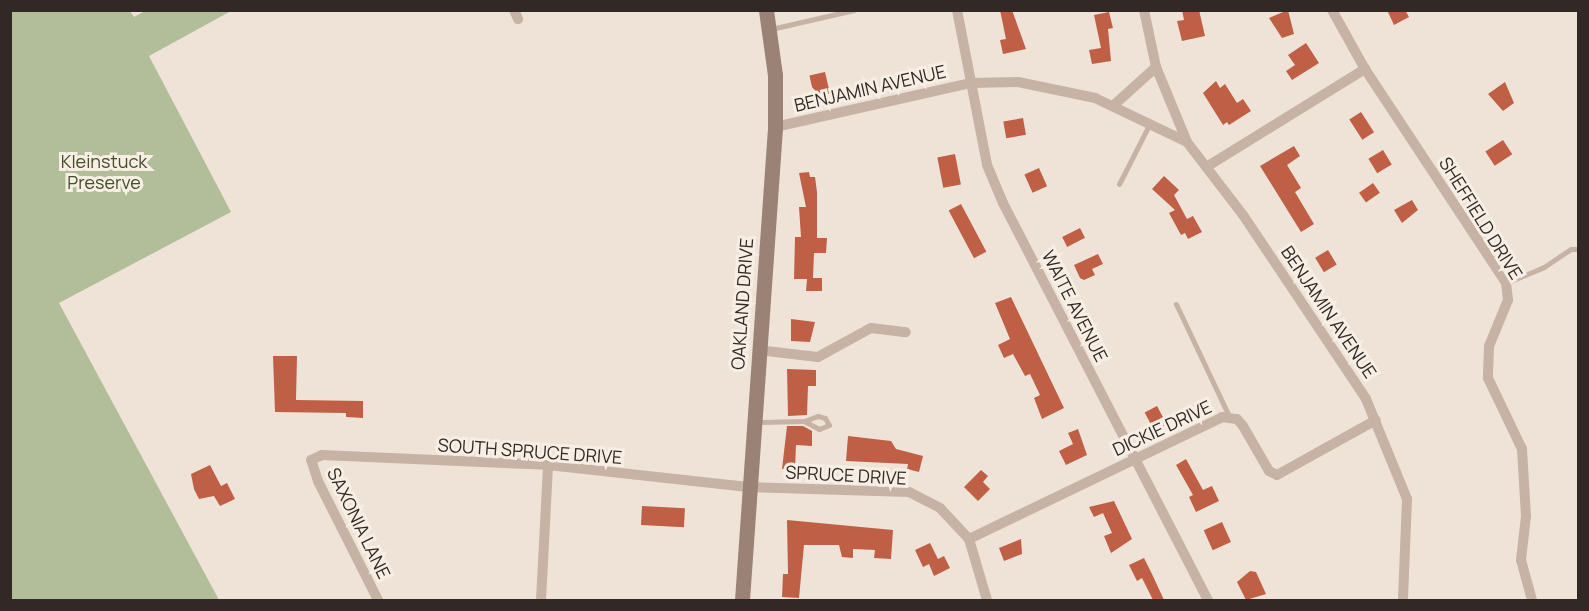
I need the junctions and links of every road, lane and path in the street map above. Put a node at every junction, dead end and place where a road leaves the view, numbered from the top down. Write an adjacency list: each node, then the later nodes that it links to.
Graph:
1 (766, 10): 6 (main road, OAKLAND DRIVE)
2 (854, 10): 6 (lane)
3 (957, 10): 9 (street, WAITE AVENUE)
4 (1144, 10): 7 (street)
5 (1332, 10): 8 (street, SHEFFIELD DRIVE)
6 (771, 29): 12 (main road, OAKLAND DRIVE)
7 (1156, 67): 10 (street); 13 (street)
8 (1365, 69): 14 (street); 17 (street, SHEFFIELD DRIVE)
9 (972, 83): 10 (street, BENJAMIN AVENUE); 12 (street, BENJAMIN AVENUE); 25 (street, WAITE AVENUE)
10 (1114, 105): 11 (street, BENJAMIN AVENUE)
11 (1150, 123): 13 (street, BENJAMIN AVENUE); 15 (lane)
12 (775, 127): 20 (main road, OAKLAND DRIVE)
13 (1187, 142): 14 (street, BENJAMIN AVENUE)
14 (1208, 166): 22 (street, BENJAMIN AVENUE)
15 (1119, 184)
16 (1578, 249): 17 (lane)
17 (1506, 283): 36 (street, SHEFFIELD DRIVE)
18 (1176, 304): 21 (lane)
19 (906, 332): 20 (street)
20 (758, 350): 24 (main road, OAKLAND DRIVE)
21 (1230, 416): 22 (street, DICKIE DRIVE); 25 (street, DICKIE DRIVE)
22 (1376, 420): 35 (street, BENJAMIN AVENUE)
23 (804, 421): 24 (lane)
24 (753, 422): 28 (main road, OAKLAND DRIVE)
25 (1134, 459): 29 (street, DICKIE DRIVE); 34 (street, WAITE AVENUE)
26 (311, 460): 27 (street, SOUTH SPRUCE DRIVE); 30 (street, SAXONIA LANE)
27 (548, 465): 28 (street, SOUTH SPRUCE DRIVE); 31 (street)
28 (748, 487): 29 (street, SPRUCE DRIVE); 32 (main road, OAKLAND DRIVE)
29 (969, 539): 33 (street, SPRUCE DRIVE)
30 (378, 600)
31 (541, 600)
32 (742, 600)
33 (987, 600)
34 (1208, 600)
35 (1403, 600)
36 (1532, 600)

